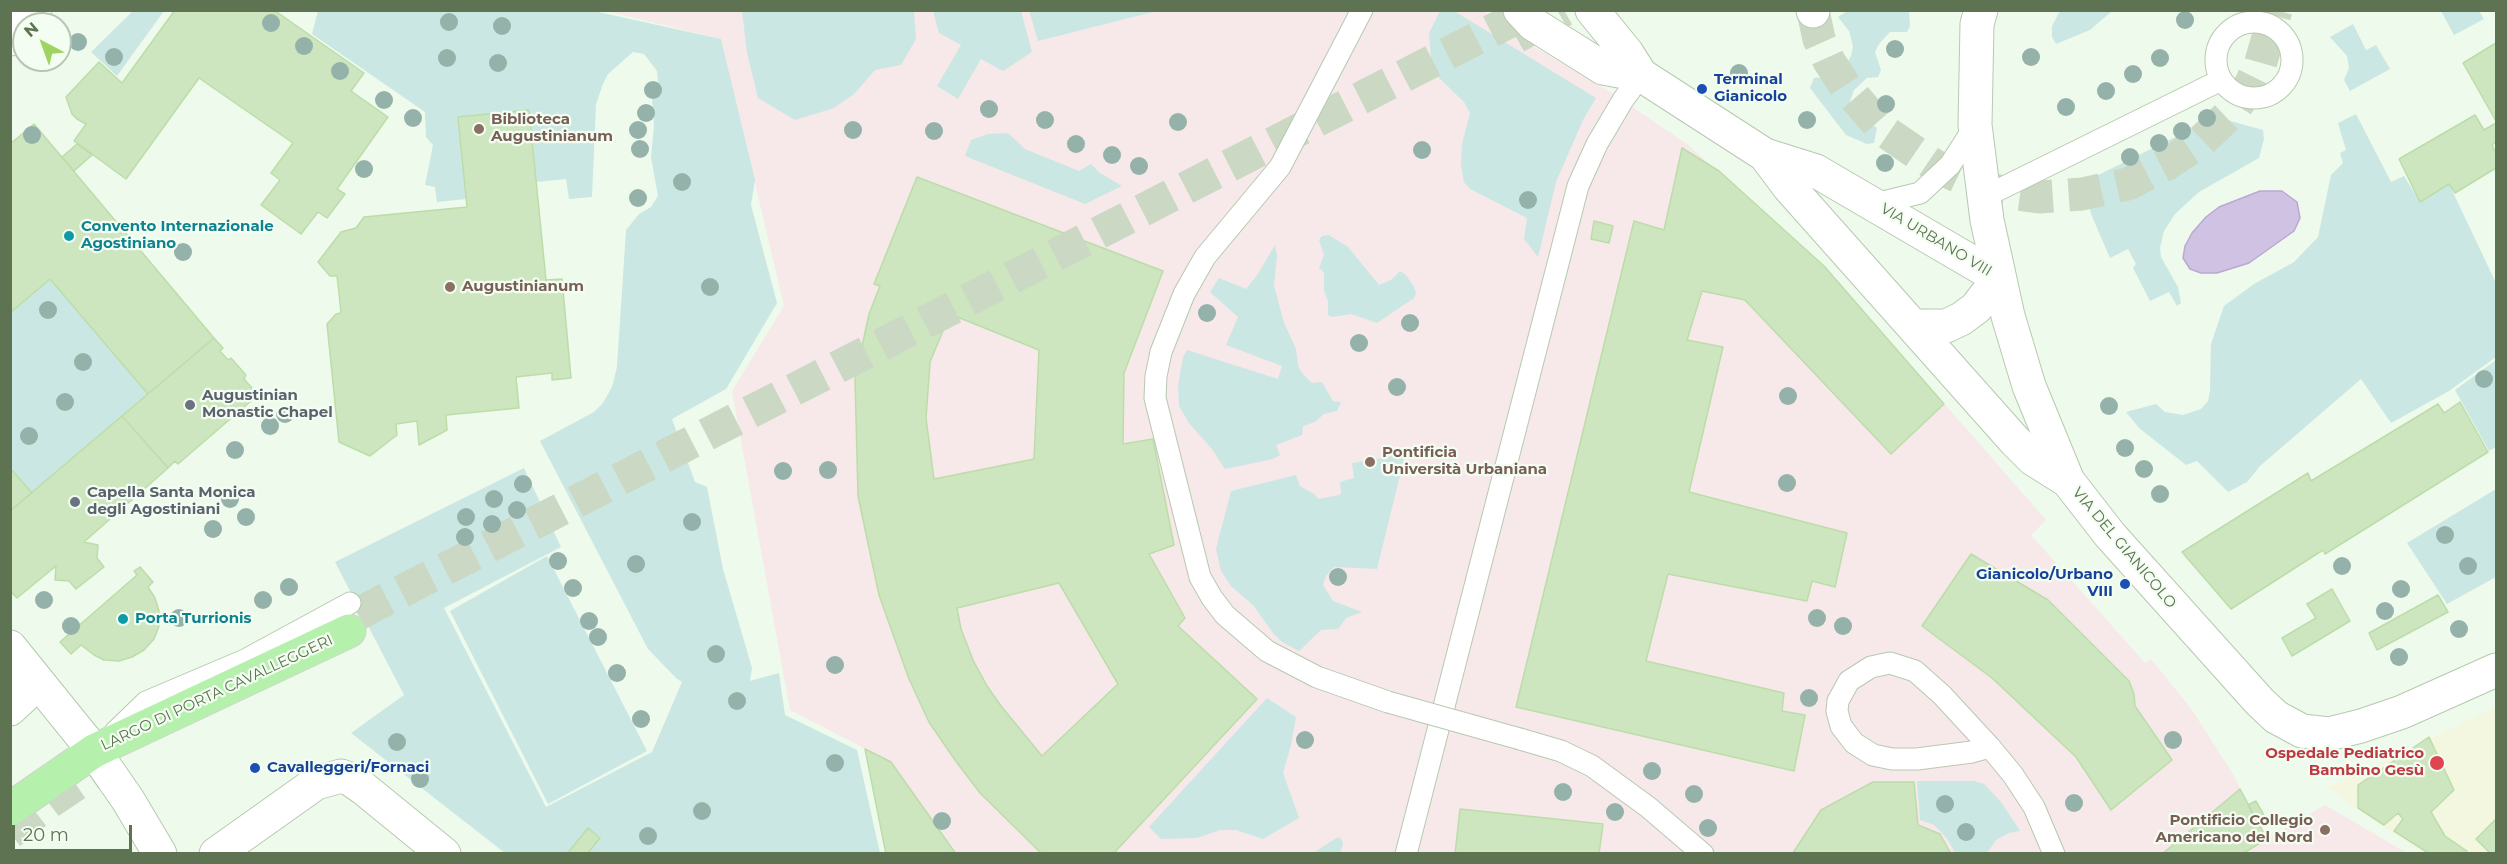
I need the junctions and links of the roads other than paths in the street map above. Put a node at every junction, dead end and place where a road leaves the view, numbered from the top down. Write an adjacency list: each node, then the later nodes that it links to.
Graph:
1 (35, 10): 6 (street)
2 (1362, 10): 27 (lane, bridge)
3 (1520, 10): 7 (street, VIA URBANO VIII)
4 (1592, 10): 7 (street, VIA URBANO VIII)
5 (1976, 15): 9 (street, VIA DEL GIANICOLO)
6 (10, 39)
7 (1641, 75): 10 (street, VIA URBANO VIII); 26 (lane)
8 (2221, 80): 11 (lane)
9 (1975, 125): 11 (street, VIA DEL GIANICOLO); 12 (lane, VIA URBANO VIII)
10 (1766, 155): 12 (street, VIA URBANO VIII); 14 (street, VIA URBANO VIII)
11 (1984, 197): 13 (street, VIA DEL GIANICOLO)
12 (1875, 204): 13 (street, VIA URBANO VIII)
13 (1999, 278): 14 (street, VIA URBANO VIII); 15 (street, VIA DEL GIANICOLO)
14 (1913, 326): 15 (street, VIA URBANO VIII)
15 (2068, 481): 18 (street, VIA DEL GIANICOLO)
16 (349, 617): 21 (main road, LARGO DI PORTA CAVALLEGGERI)
17 (17, 665): 19 (street); 21 (street)
18 (2496, 670)
19 (10, 709)
20 (1990, 747): 20 (lane); 28 (lane)
21 (94, 751): 22 (main road, LARGO DI PORTA CAVALLEGGERI); 23 (street)
22 (10, 808)
23 (160, 854)
24 (216, 854): 25 (street)
25 (444, 854)
26 (1406, 854)
27 (1703, 854)
28 (2054, 854)

